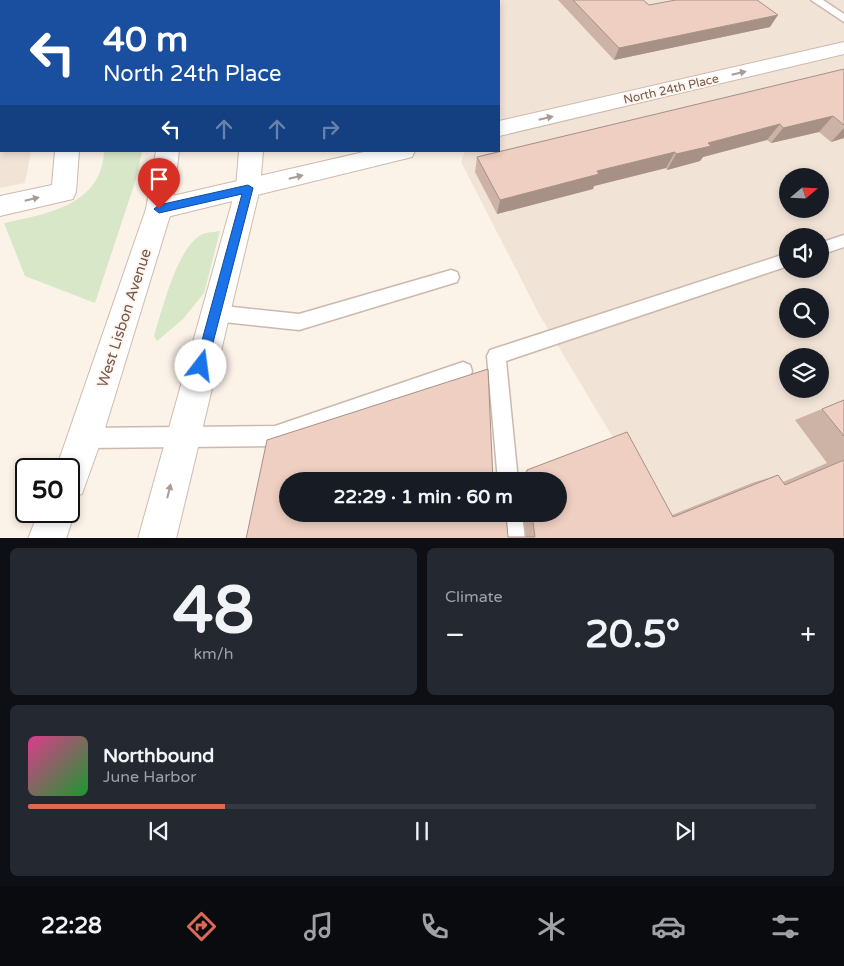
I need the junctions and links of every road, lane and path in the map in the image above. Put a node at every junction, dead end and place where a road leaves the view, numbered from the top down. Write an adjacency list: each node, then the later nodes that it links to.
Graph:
1 (816, 0): 2 (lane)
2 (844, 19)
3 (844, 48): 4 (street, North 24th Place, one-way to 3)
4 (500, 125)
5 (67, 152): 10 (street, one-way to 5)
6 (168, 152): 11 (street, West Lisbon Avenue)
7 (251, 152): 9 (street)
8 (400, 152): 9 (street, one-way to 8)
9 (248, 188): 11 (street); 16 (street)
10 (0, 206)
11 (159, 209): 19 (street, West Lisbon Avenue)
12 (844, 241): 13 (lane)
13 (829, 246)
14 (779, 263): 21 (lane)
15 (451, 277): 16 (lane)
16 (215, 313): 18 (street)
17 (463, 371): 18 (lane)
18 (182, 437): 19 (lane); 25 (street, one-way to 18)
19 (85, 438): 20 (street, West Lisbon Avenue)
20 (78, 458)
21 (507, 472)
22 (513, 522): 26 (lane)
23 (53, 523): 24 (street)
24 (47, 538)
25 (157, 538)
26 (514, 538)

